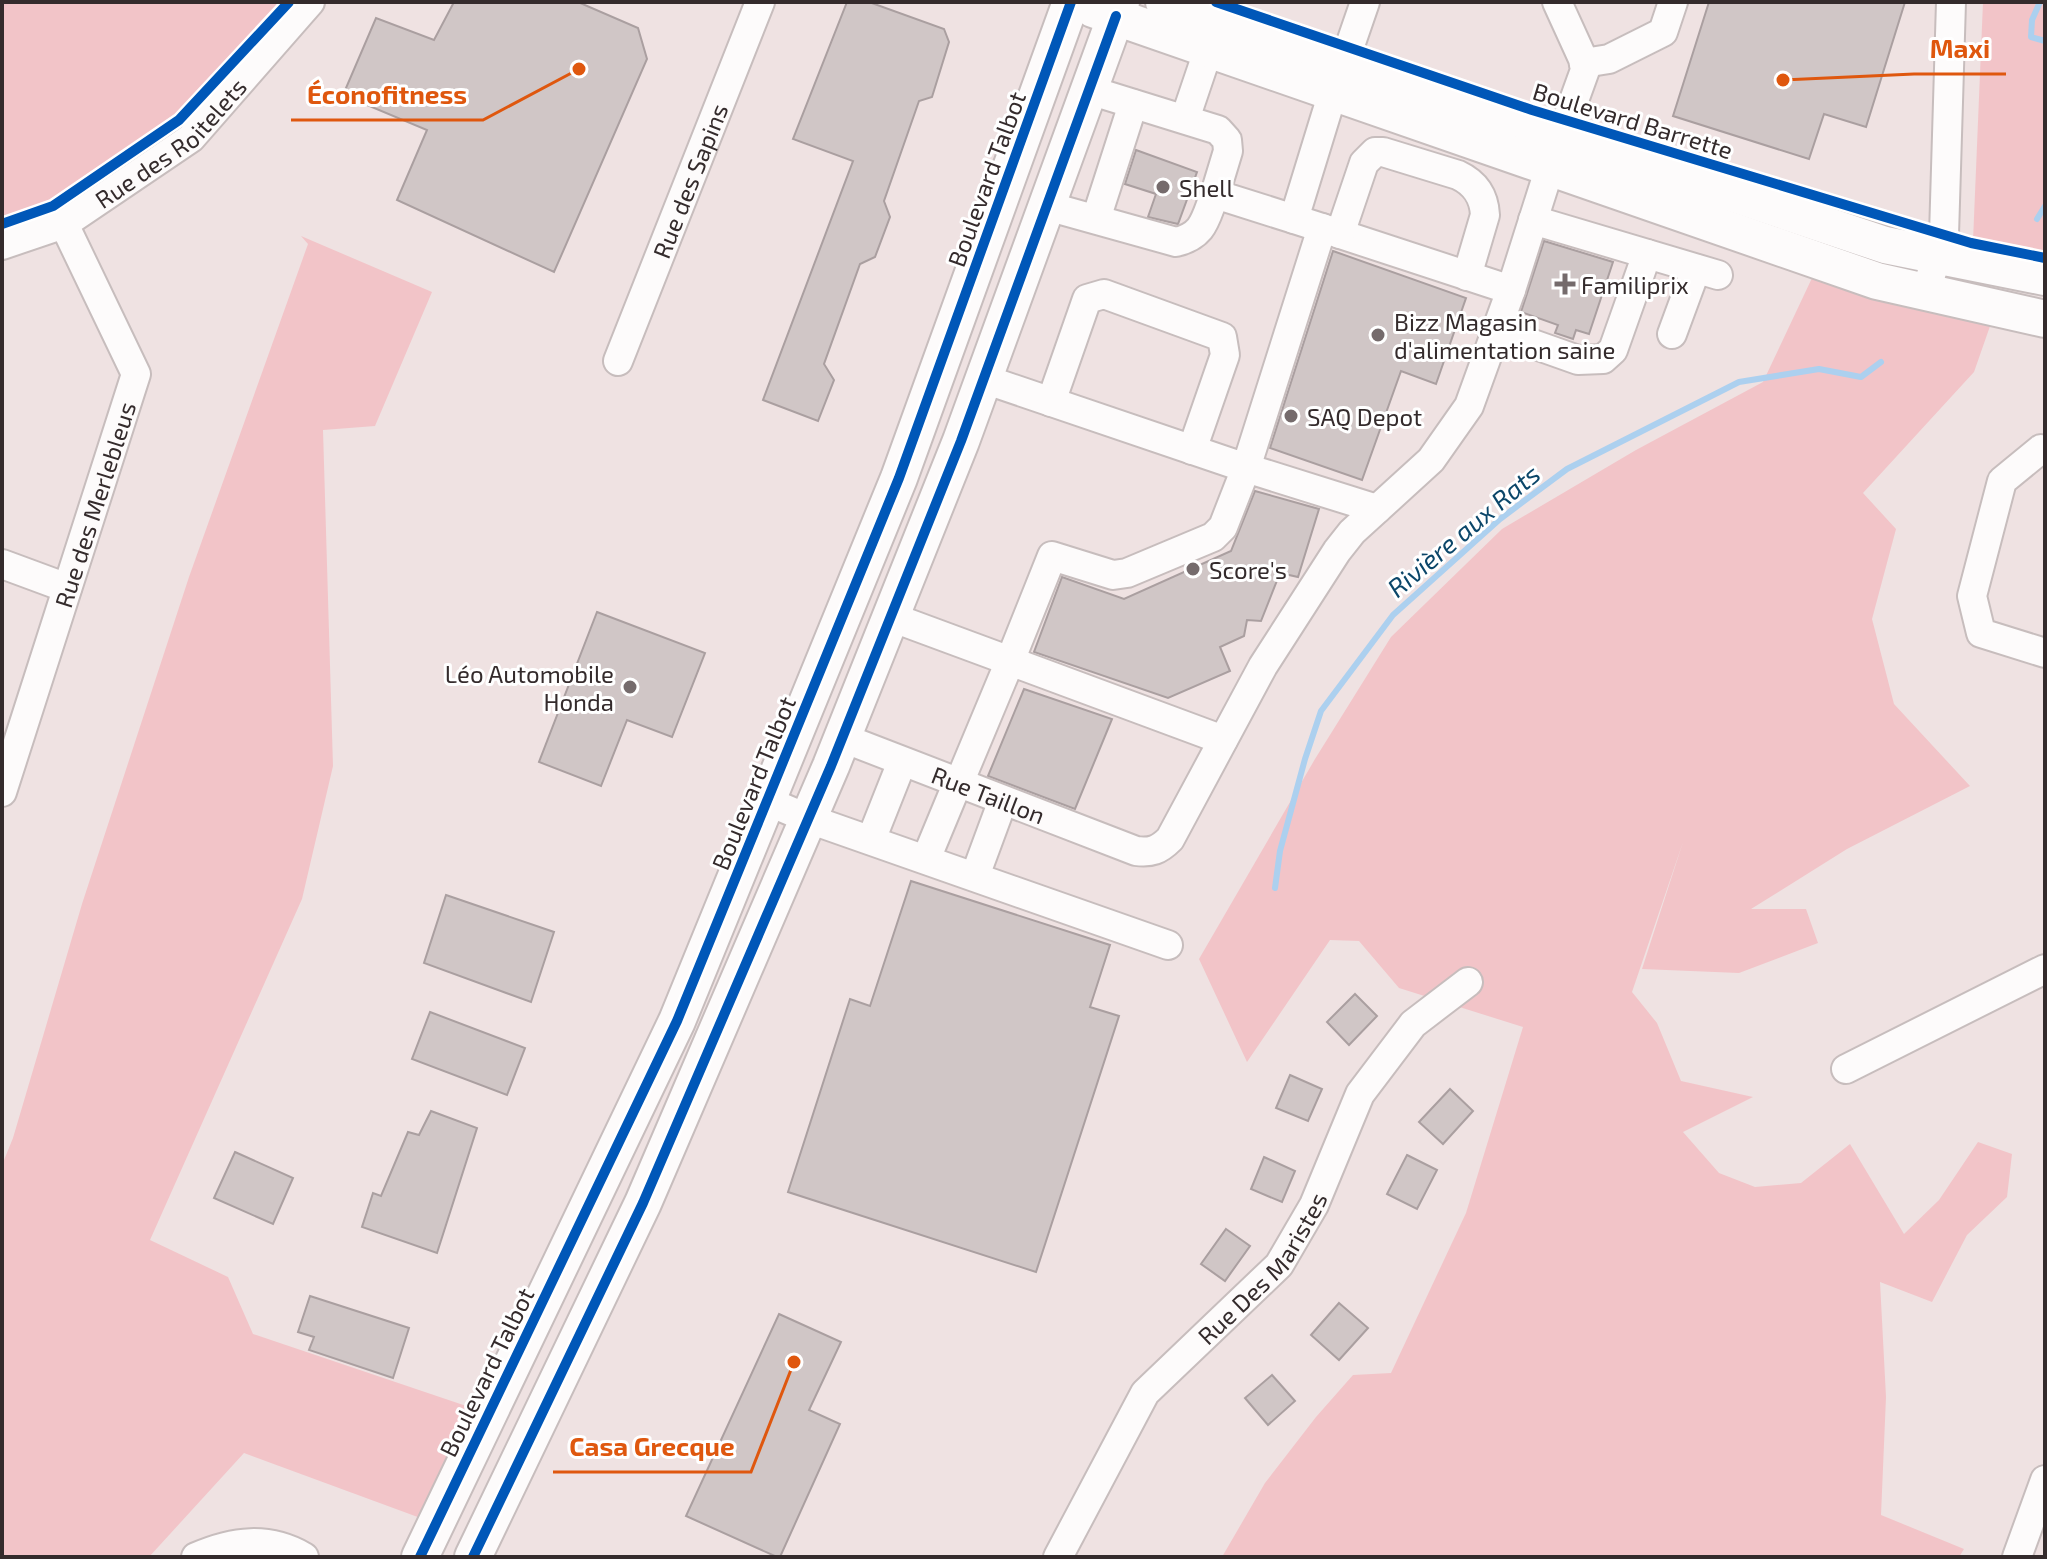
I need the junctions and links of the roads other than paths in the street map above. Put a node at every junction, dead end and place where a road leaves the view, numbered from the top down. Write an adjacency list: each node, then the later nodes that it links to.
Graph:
1 (310, 2): 22 (street, Rue des Roitelets)
2 (760, 2): 34 (street, Rue des Sapins)
3 (1072, 2): 9 (main road, Boulevard Barrette); 51 (main road, Boulevard Talbot)
4 (1164, 2): 12 (main road, Boulevard Barrette)
5 (1365, 2): 12 (street)
6 (1557, 2): 11 (street)
7 (1673, 2): 11 (street)
8 (1951, 2): 26 (street)
9 (1118, 9): 10 (main road, Boulevard Barrette); 13 (main road)
10 (1209, 48): 12 (main road, Boulevard Barrette); 15 (street)
11 (1584, 63): 16 (street)
12 (1339, 77): 16 (main road, Boulevard Barrette); 20 (street)
13 (1089, 90): 14 (street); 18 (main road)
14 (1133, 104): 15 (street); 19 (street)
15 (1185, 119): 17 (street)
16 (1555, 151): 21 (street); 26 (main road, Boulevard Barrette); 30 (main road, Boulevard Barrette)
17 (1215, 194): 19 (street); 20 (street)
18 (1047, 206): 19 (street); 35 (main road)
19 (1096, 219)
20 (1294, 219): 23 (street)
21 (1533, 220): 25 (street); 29 (street)
22 (64, 224): 24 (street, Rue des Roitelets); 42 (street, Rue des Merlebleus)
23 (1331, 231): 27 (street); 27 (street); 39 (street)
24 (2, 245)
25 (1647, 254): 32 (street); 33 (street)
26 (1938, 256): 28 (main road, Boulevard Barrette); 30 (street)
27 (1467, 276): 29 (street)
28 (2045, 277)
29 (1511, 290): 32 (street)
30 (1925, 292): 31 (main road, Boulevard Barrette)
31 (2045, 319)
32 (1496, 331): 40 (street)
33 (1672, 334)
34 (618, 361)
35 (984, 379): 36 (street); 43 (main road)
36 (1051, 402): 37 (street); 37 (street)
37 (1192, 450): 39 (street)
38 (2045, 450): 44 (street)
39 (1246, 468): 40 (street); 45 (street)
40 (1377, 509): 47 (street)
41 (2, 564): 42 (street)
42 (67, 588): 50 (street, Rue des Merlebleus)
43 (891, 617): 45 (street); 46 (main road)
44 (2045, 653)
45 (1010, 661): 47 (street); 49 (street)
46 (843, 738): 49 (street, Rue Taillon); 53 (main road)
47 (1223, 740): 49 (street, Rue Taillon)
48 (898, 772): 54 (street)
49 (956, 788): 55 (street)
50 (2, 792)
51 (767, 801): 53 (street); 64 (main road, Boulevard Talbot)
52 (999, 811): 56 (street)
53 (809, 819): 54 (street); 65 (main road)
54 (871, 840): 55 (street)
55 (926, 859): 56 (street)
56 (975, 876): 57 (street)
57 (1168, 945)
58 (2045, 969): 60 (street)
59 (1468, 982): 66 (street, Rue Des Maristes)
60 (1846, 1069)
61 (2045, 1480): 67 (street)
62 (196, 1557): 63 (street)
63 (304, 1557)
64 (420, 1557)
65 (473, 1557)
66 (1058, 1557)
67 (2017, 1557)

